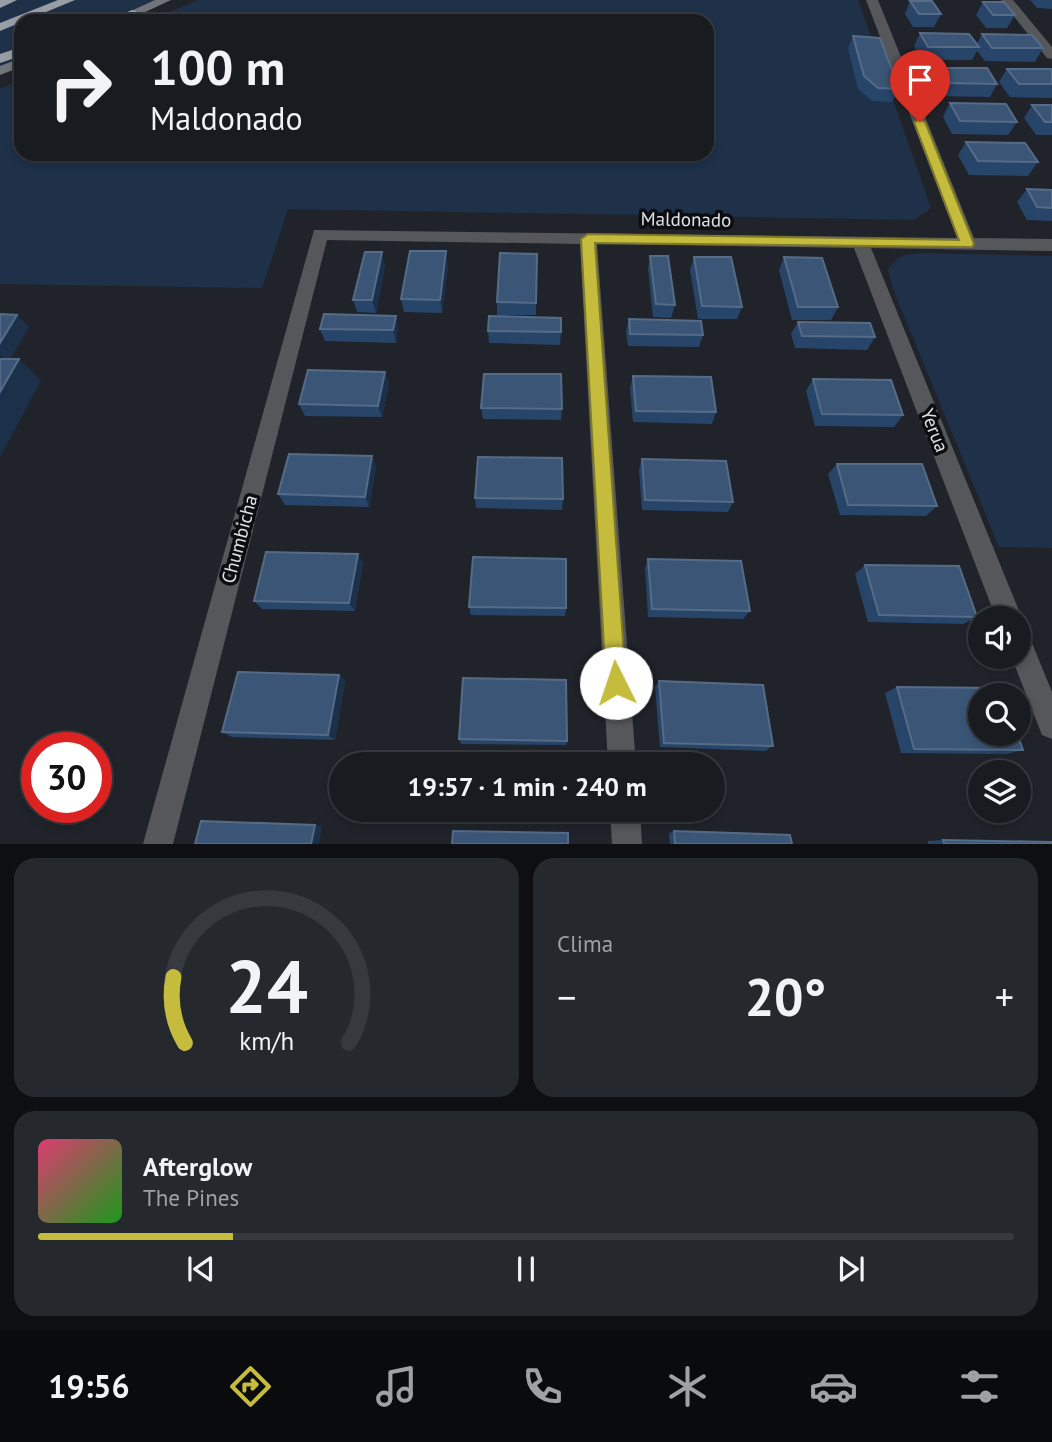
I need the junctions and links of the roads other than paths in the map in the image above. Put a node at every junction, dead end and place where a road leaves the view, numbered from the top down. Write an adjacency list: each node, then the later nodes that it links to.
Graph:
1 (11, 0): 6 (highway)
2 (69, 0): 7 (highway)
3 (165, 0): 8 (main road)
4 (872, 0): 13 (street)
5 (1007, 0): 9 (street)
6 (0, 4)
7 (33, 14)
8 (132, 14)
9 (1052, 55)
10 (320, 234): 11 (street, Maldonado); 20 (street, Chumbicha)
11 (588, 239): 12 (street, Maldonado); 18 (street)
12 (860, 242): 13 (street, Maldonado); 15 (street, Yerua)
13 (968, 244): 14 (street, Maldonado)
14 (1052, 245)
15 (1005, 606)
16 (1030, 669): 17 (street)
17 (1052, 725)
18 (621, 752)
19 (626, 822): 21 (street)
20 (158, 844)
21 (627, 844)

